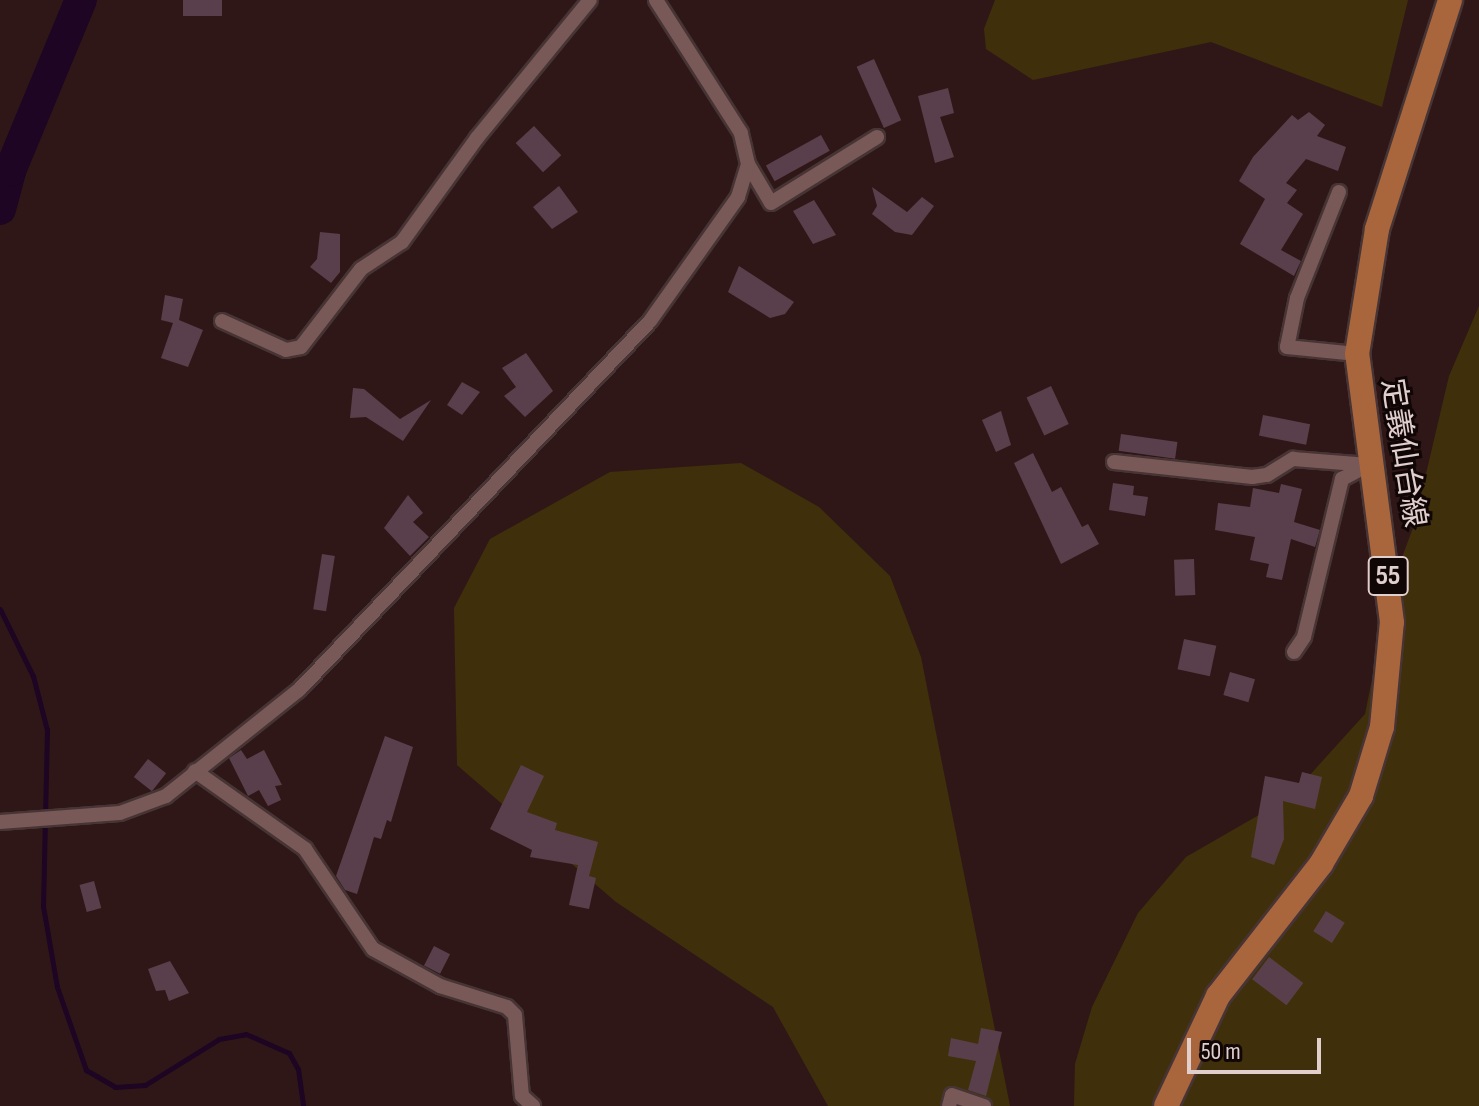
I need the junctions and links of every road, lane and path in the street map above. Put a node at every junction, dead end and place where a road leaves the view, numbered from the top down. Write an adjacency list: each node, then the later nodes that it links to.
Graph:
1 (590, 0): 7 (street)
2 (656, 0): 5 (street)
3 (1450, 0): 8 (main road, 定義仙台線 / 55)
4 (877, 137): 5 (street)
5 (748, 164): 12 (street)
6 (1339, 192): 8 (street)
7 (222, 321)
8 (1357, 354): 10 (main road, 定義仙台線 / 55)
9 (1114, 462): 10 (street)
10 (1369, 465): 11 (street); 17 (main road, 定義仙台線 / 55)
11 (1294, 652)
12 (195, 771): 13 (street); 14 (street)
13 (0, 822)
14 (533, 1106)
15 (949, 1106): 16 (street)
16 (984, 1106)
17 (1166, 1106)

